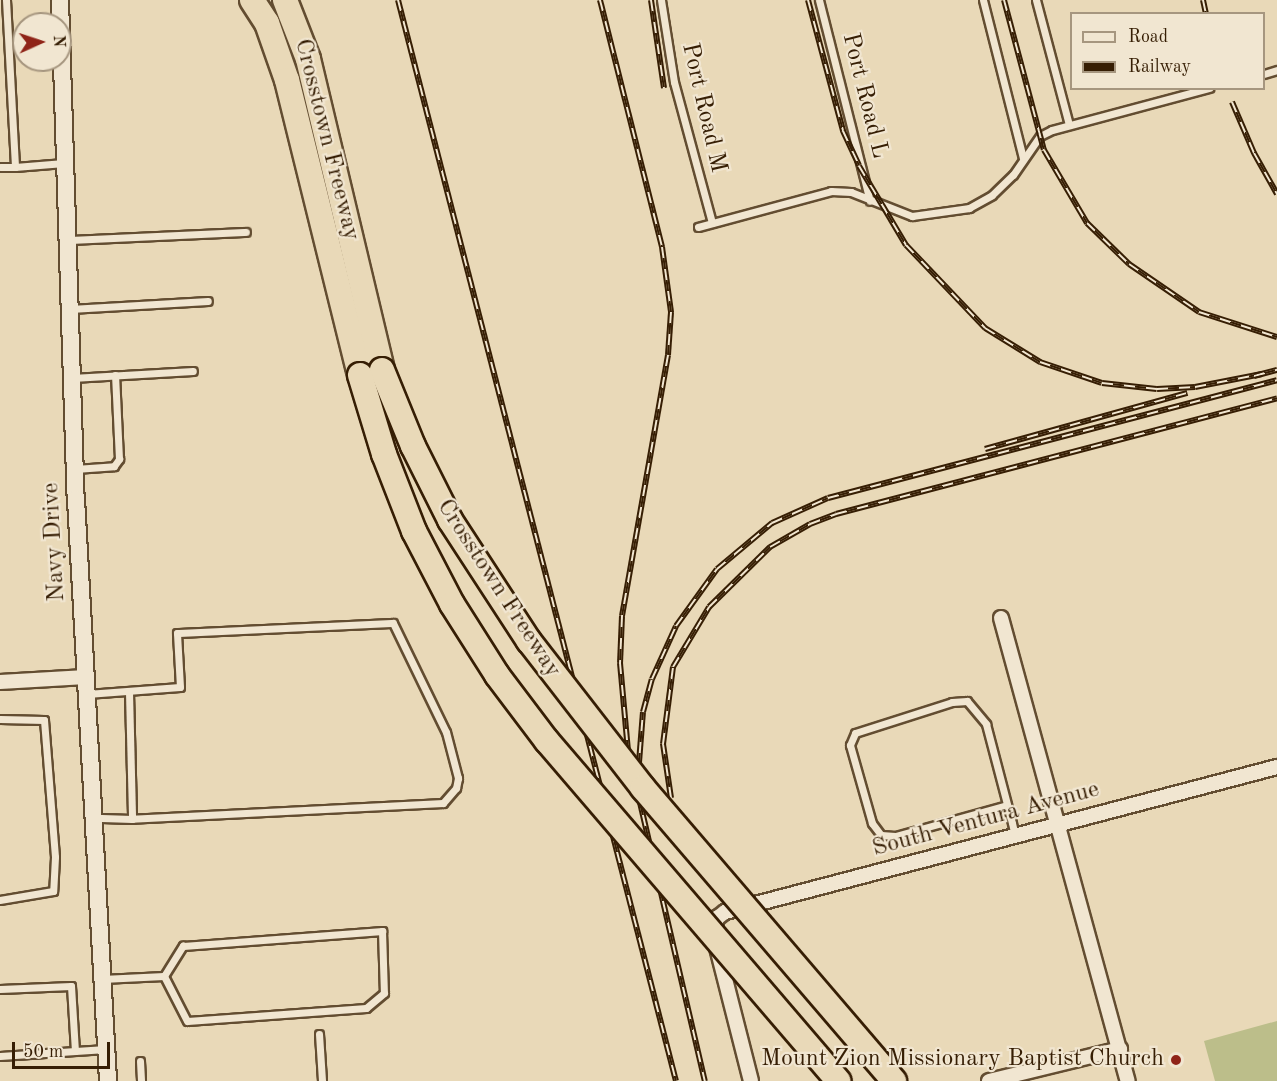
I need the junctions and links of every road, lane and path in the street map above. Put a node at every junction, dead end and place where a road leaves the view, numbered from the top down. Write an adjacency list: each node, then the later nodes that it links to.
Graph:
1 (6, 0): 14 (lane)
2 (60, 0): 12 (street, Navy Drive)
3 (252, 0): 23 (highway, Crosstown Freeway)
4 (285, 0): 23 (highway, Crosstown Freeway)
5 (661, 0): 16 (lane, Port Road M)
6 (819, 0): 15 (lane, Port Road L)
7 (983, 0): 11 (lane)
8 (1036, 0): 10 (lane)
9 (1201, 90): 10 (lane)
10 (1069, 125): 11 (lane)
11 (1023, 158): 15 (lane)
12 (66, 163): 14 (lane); 19 (street, Navy Drive)
13 (0, 167): 14 (lane)
14 (15, 167)
15 (870, 201): 16 (lane)
16 (712, 223): 17 (lane)
17 (698, 227)
18 (246, 232): 19 (lane)
19 (68, 240): 21 (street, Navy Drive)
20 (208, 301): 21 (lane)
21 (70, 309): 25 (street, Navy Drive)
22 (193, 371): 24 (lane)
23 (371, 372): 53 (highway, Crosstown Freeway, bridge); 54 (highway, Crosstown Freeway, bridge)
24 (115, 375): 25 (lane); 26 (lane)
25 (72, 378): 26 (street, Navy Drive)
26 (75, 469): 28 (street, Navy Drive)
27 (1001, 618): 37 (street)
28 (86, 677): 29 (street); 31 (street, Navy Drive)
29 (0, 682)
30 (129, 692): 31 (lane); 36 (lane); 36 (lane)
31 (87, 694): 35 (street, Navy Drive)
32 (0, 719): 39 (lane)
33 (1277, 767): 37 (street, South Ventura Avenue)
34 (1007, 804): 34 (lane); 38 (lane)
35 (94, 818): 36 (lane); 41 (street, Navy Drive)
36 (132, 819)
37 (1057, 824): 38 (street, South Ventura Avenue); 45 (street)
38 (1015, 836): 52 (street, South Ventura Avenue)
39 (0, 900)
40 (164, 976): 40 (lane); 41 (lane)
41 (102, 979): 44 (street, Navy Drive)
42 (0, 989): 46 (lane)
43 (320, 1034): 51 (lane)
44 (106, 1049): 46 (lane); 49 (street, Navy Drive)
45 (1120, 1049): 55 (street); 56 (street)
46 (75, 1051): 47 (lane)
47 (0, 1056)
48 (140, 1061): 50 (lane)
49 (108, 1081)
50 (141, 1081)
51 (322, 1081)
52 (751, 1081)
53 (838, 1081)
54 (894, 1081)
55 (989, 1081)
56 (1128, 1081)

